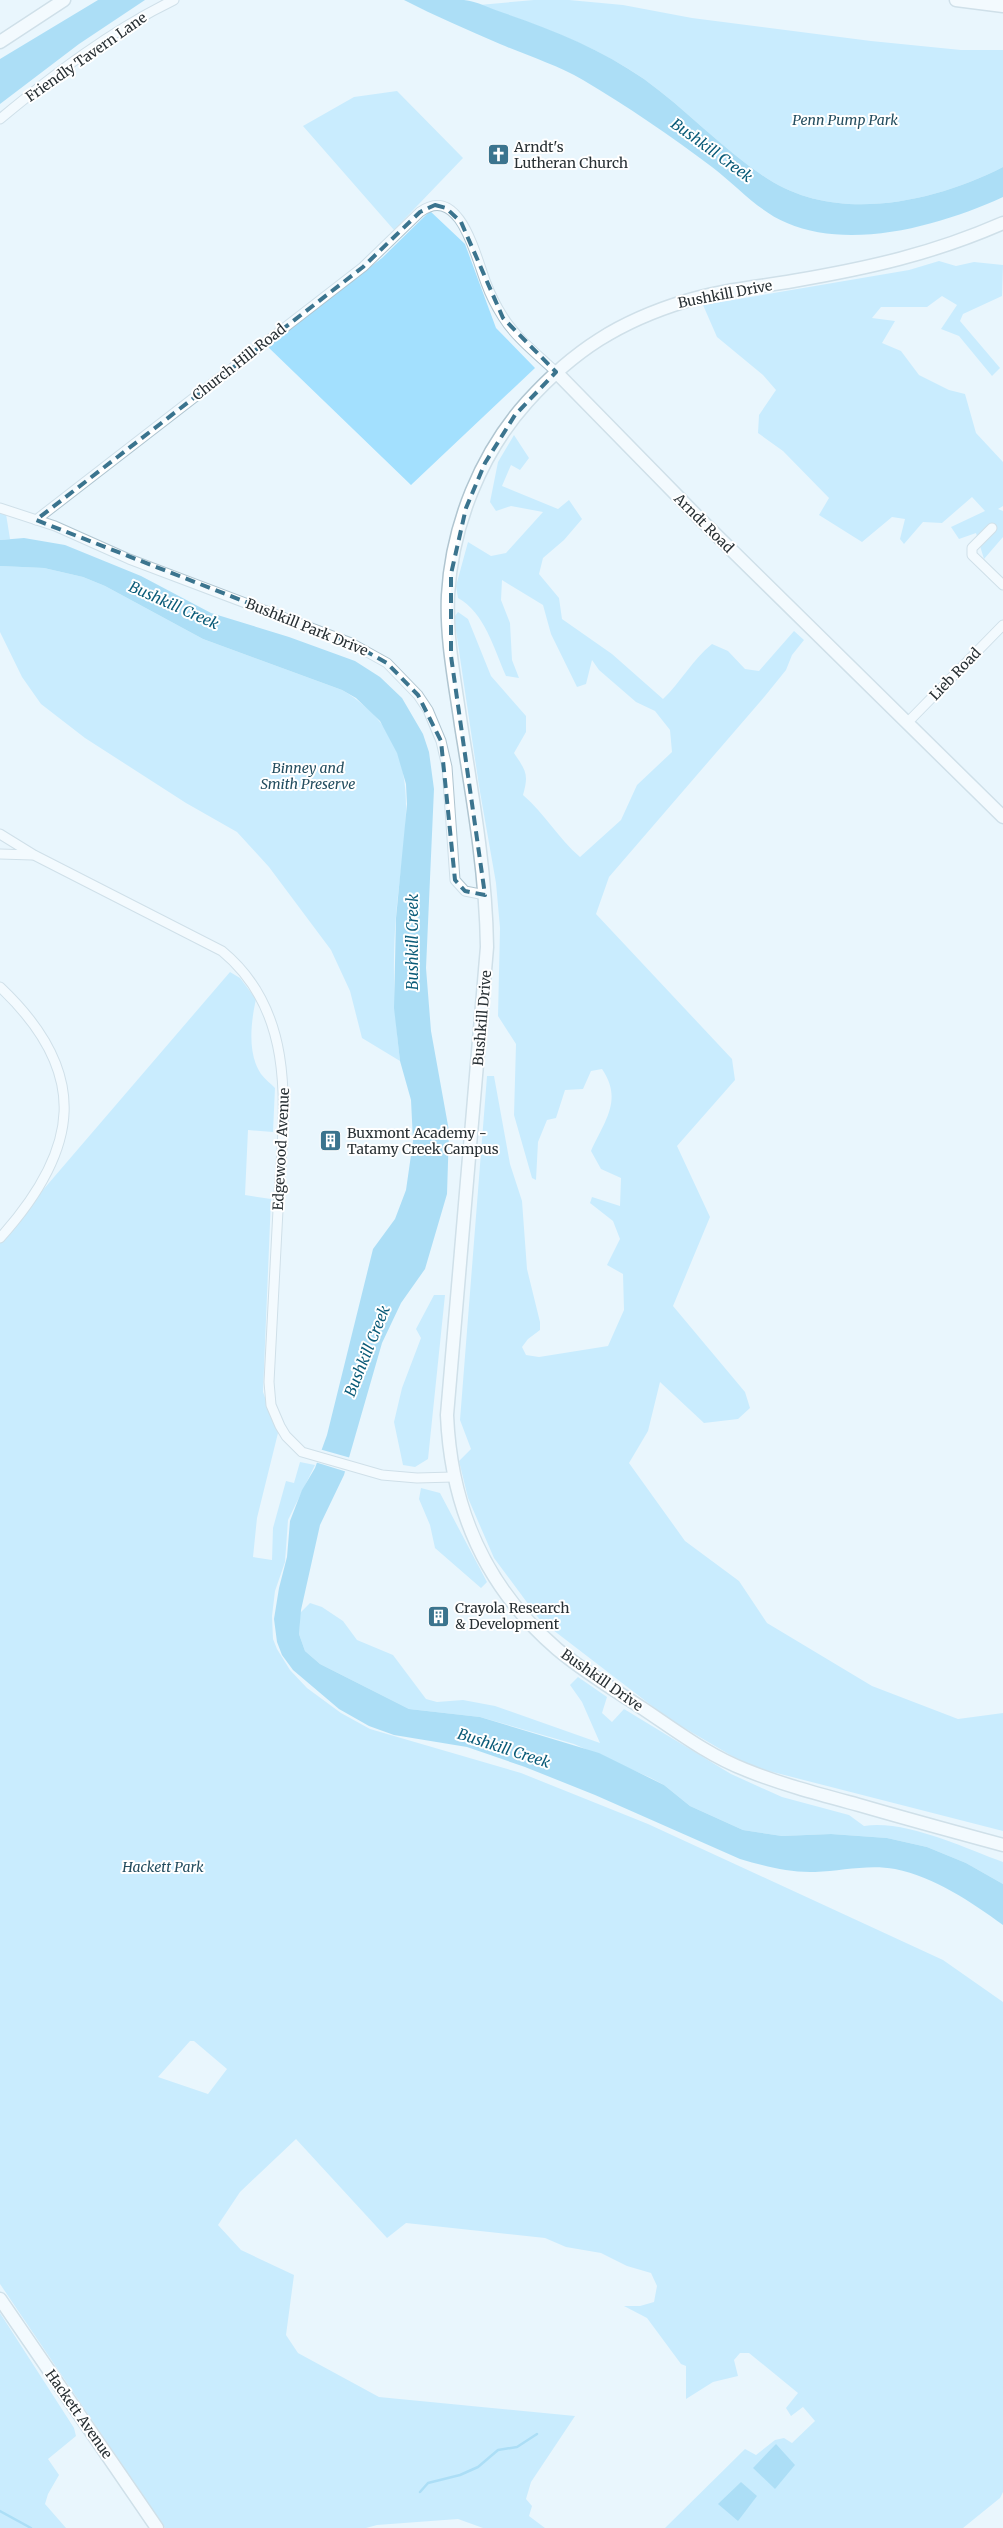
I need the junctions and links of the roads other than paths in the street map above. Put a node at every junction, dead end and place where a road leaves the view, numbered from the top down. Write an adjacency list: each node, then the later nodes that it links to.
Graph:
1 (64, 0): 5 (main road)
2 (174, 0): 6 (street, Friendly Tavern Lane)
3 (956, 0): 4 (main road)
4 (1003, 6)
5 (0, 42)
6 (0, 119)
7 (440, 206): 9 (street, Arndt Road); 11 (street, Church Hill Road)
8 (1003, 223): 9 (main road, Bushkill Drive)
9 (556, 372): 15 (main road, Arndt Road); 20 (main road, Bushkill Drive)
10 (0, 508): 11 (street, Bushkill Park Drive)
11 (36, 520): 20 (street, Bushkill Park Drive)
12 (992, 528): 13 (street)
13 (1003, 585)
14 (1003, 625): 15 (street, Lieb Road)
15 (908, 723): 16 (main road, Arndt Road)
16 (1003, 817)
17 (0, 834): 19 (street, Edgewood Avenue)
18 (0, 854): 19 (street)
19 (34, 855): 23 (street, Edgewood Avenue)
20 (485, 895): 23 (main road, Bushkill Drive)
21 (0, 987): 22 (street)
22 (1, 1234)
23 (453, 1477): 24 (main road, Bushkill Drive)
24 (1003, 1845)
25 (0, 2299): 26 (main road, Hackett Avenue)
26 (158, 2528)

